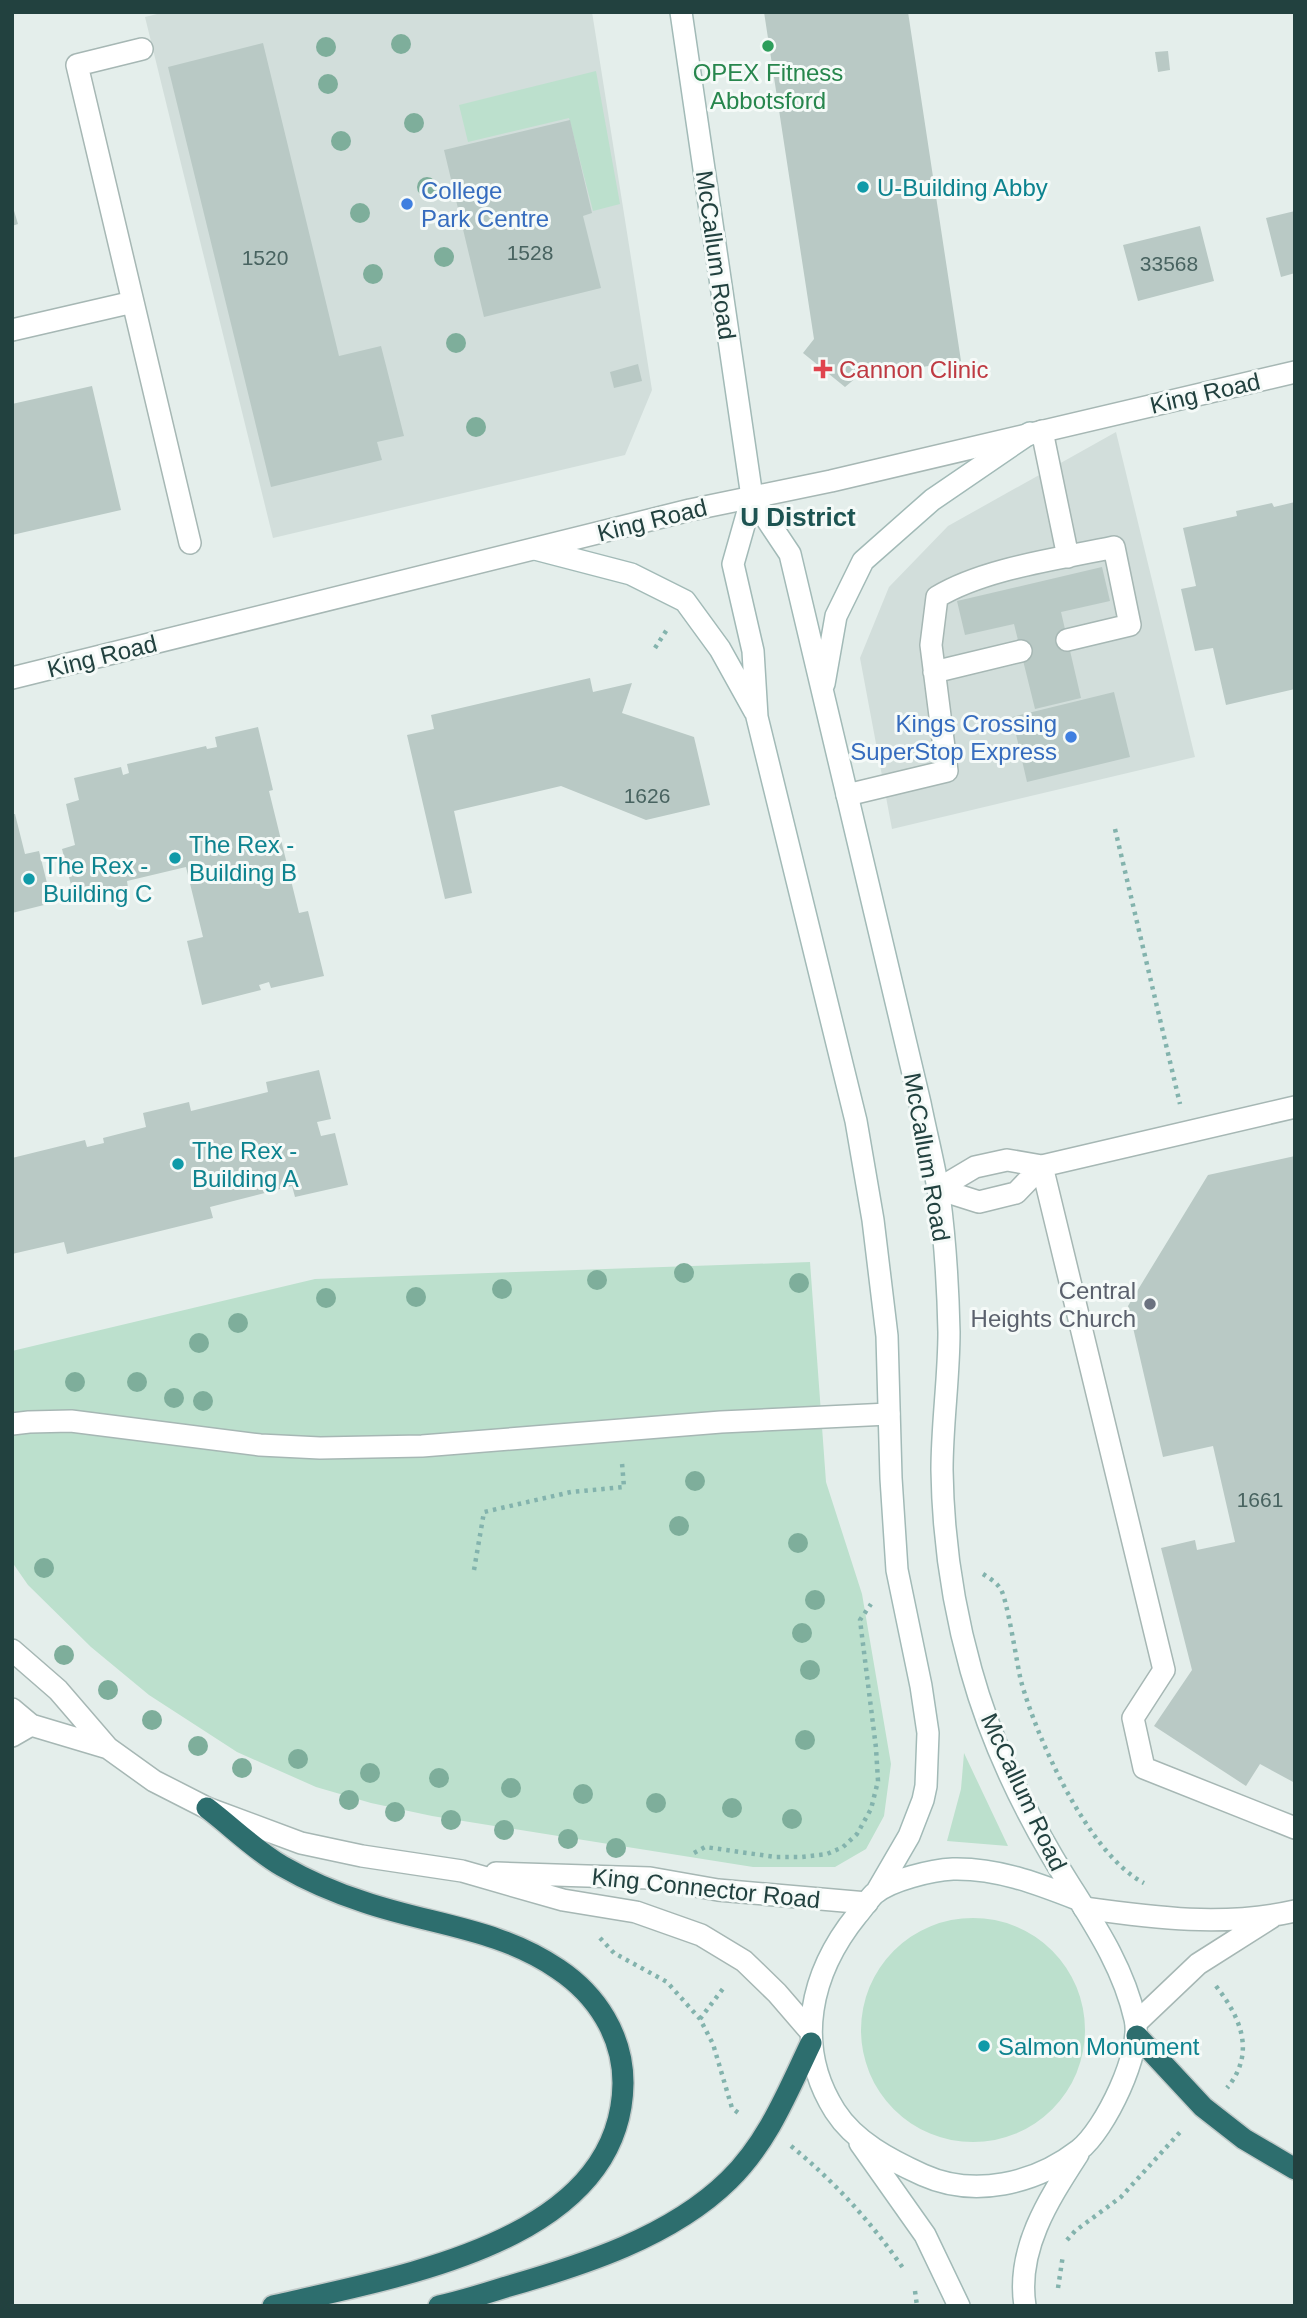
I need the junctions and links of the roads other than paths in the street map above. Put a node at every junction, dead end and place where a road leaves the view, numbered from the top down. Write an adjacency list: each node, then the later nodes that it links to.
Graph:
1 (681, 12): 7 (main road, McCallum Road)
2 (142, 49): 3 (main road)
3 (133, 302): 4 (main road); 8 (main road)
4 (12, 330)
5 (1295, 372): 6 (main road, King Road)
6 (1036, 432): 7 (main road, King Road); 10 (main road); 15 (main road)
7 (752, 497): 9 (main road, King Road); 15 (main road, McCallum Road); 16 (main road, McCallum Road)
8 (190, 543)
9 (535, 549): 14 (main road, King Road); 16 (main road)
10 (1068, 557): 11 (main road); 13 (main road)
11 (1067, 640)
12 (1021, 651): 13 (main road)
13 (934, 671): 17 (main road)
14 (12, 678)
15 (823, 693): 17 (main road, McCallum Road)
16 (757, 717): 21 (main road, McCallum Road)
17 (847, 795): 20 (main road, McCallum Road)
18 (1295, 1107): 19 (main road)
19 (1042, 1166): 20 (main road); 20 (main road); 28 (main road)
20 (938, 1189): 31 (main road, McCallum Road)
21 (889, 1414): 22 (main road); 30 (main road, McCallum Road)
22 (12, 1424)
23 (12, 1650): 26 (main road, King Connector Road)
24 (12, 1709): 25 (main road, King Connector Road)
25 (21, 1730): 26 (main road, King Connector Road)
26 (108, 1748): 27 (main road, King Connector Road)
27 (208, 1808): 29 (main road, King Connector Road); 39 (highway)
28 (1295, 1828)
29 (462, 1871): 30 (main road, King Connector Road); 35 (main road, King Connector Road)
30 (872, 1897): 31 (main road); 35 (main road, McCallum Road)
31 (1081, 1903): 33 (main road); 34 (main road, McCallum Road)
32 (1295, 1911): 33 (main road)
33 (1273, 1916): 34 (main road)
34 (1137, 2029): 37 (main road); 38 (highway)
35 (810, 2036): 36 (main road); 40 (highway)
36 (854, 2136): 37 (main road); 41 (main road)
37 (1081, 2149): 42 (main road)
38 (1295, 2169)
39 (273, 2306)
40 (439, 2306)
41 (959, 2306)
42 (1025, 2306)

